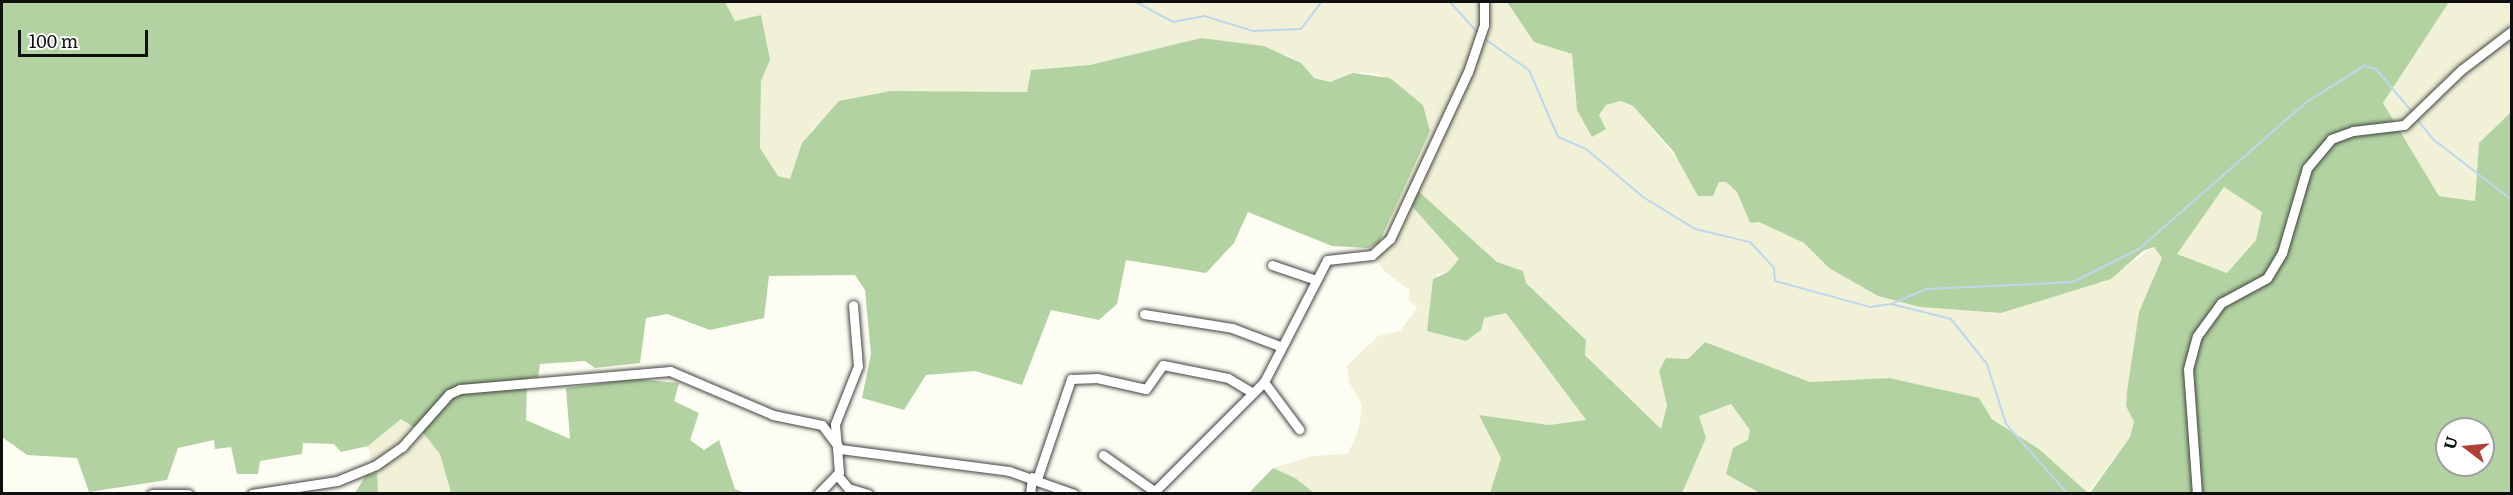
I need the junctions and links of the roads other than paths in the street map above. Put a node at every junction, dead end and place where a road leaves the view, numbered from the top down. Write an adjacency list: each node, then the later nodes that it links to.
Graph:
1 (1484, 2): 4 (street)
2 (2511, 31): 23 (street)
3 (1272, 265): 4 (street)
4 (1316, 280): 7 (street)
5 (853, 305): 11 (street)
6 (1144, 314): 7 (street)
7 (1282, 347): 8 (street)
8 (1264, 382): 9 (street); 10 (street)
9 (1251, 392): 14 (street); 15 (street)
10 (1299, 429)
11 (840, 448): 13 (street); 14 (street); 18 (street)
12 (1103, 455): 15 (street)
13 (838, 476): 19 (street); 20 (street)
14 (1034, 478): 21 (street); 22 (street)
15 (1153, 492)
16 (152, 494): 17 (street)
17 (188, 494)
18 (252, 494)
19 (818, 494)
20 (868, 494)
21 (1029, 494)
22 (1074, 494)
23 (2197, 494)

